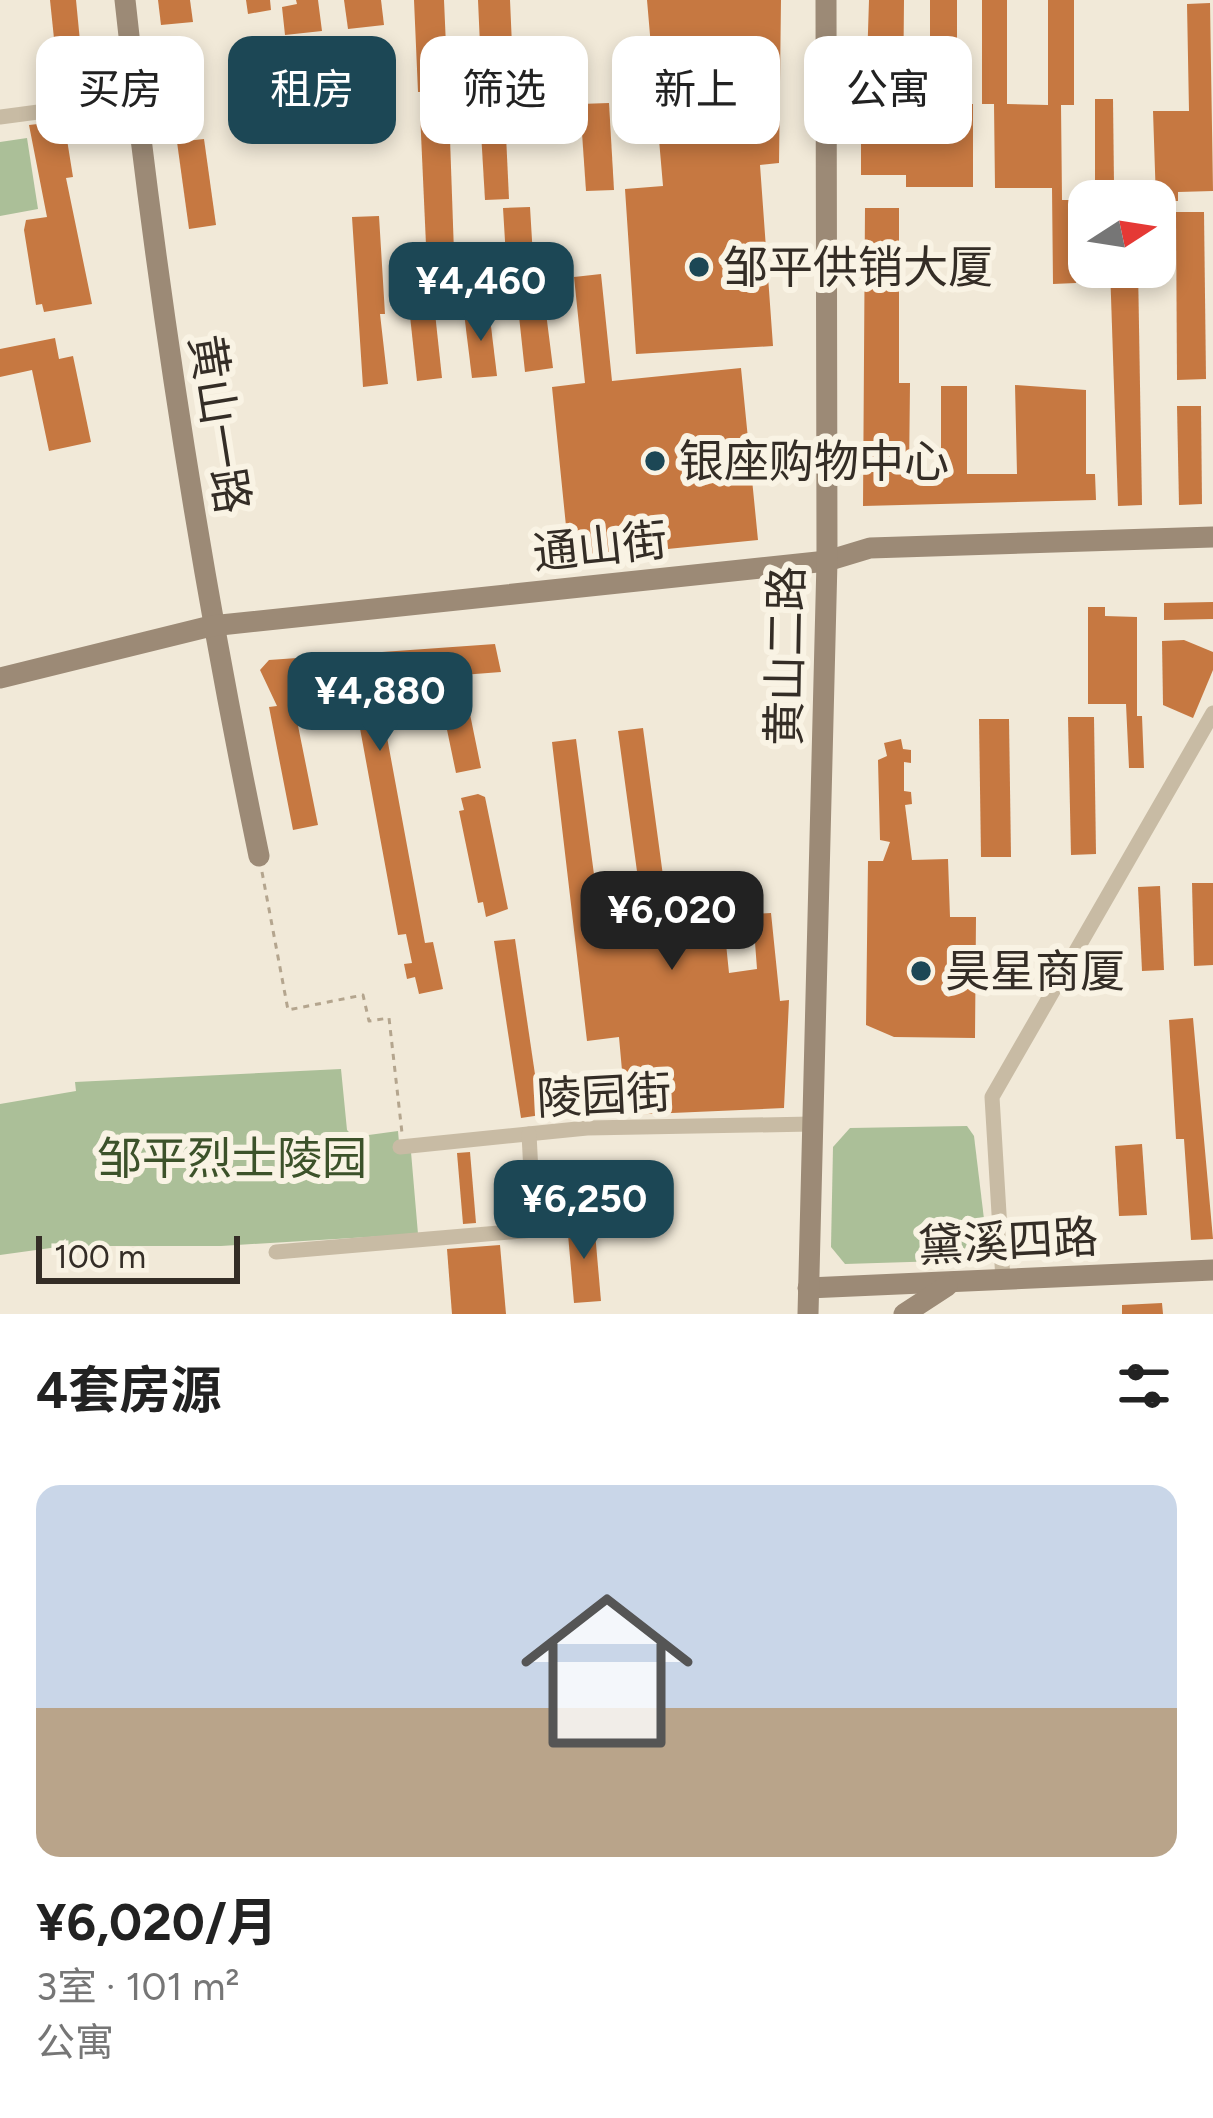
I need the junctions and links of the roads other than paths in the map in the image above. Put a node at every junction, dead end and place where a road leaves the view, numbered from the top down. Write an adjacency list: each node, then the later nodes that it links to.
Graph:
1 (125, 0): 3 (street, 黄山一路)
2 (826, 0): 8 (street, 黄山二路)
3 (129, 36)
4 (36, 112): 5 (street)
5 (0, 117)
6 (141, 144): 9 (street, 黄山一路)
7 (1213, 537): 8 (street, 通山街)
8 (827, 561): 9 (street, 通山街); 13 (street, 黄山二路)
9 (211, 626): 10 (street, 通山街); 12 (street, 黄山一路)
10 (0, 678)
11 (1213, 713): 18 (street)
12 (259, 856)
13 (812, 1124): 14 (street, 陵园街); 20 (street, 黄山二路)
14 (529, 1134): 15 (street, 陵园街); 16 (street)
15 (402, 1147)
16 (276, 1252)
17 (1213, 1270): 18 (street, 黛溪四路)
18 (1003, 1280): 19 (street, 黛溪四路)
19 (947, 1286): 20 (street, 黛溪四路); 22 (street)
20 (808, 1288): 21 (street, 黄山二路)
21 (808, 1314)
22 (904, 1314)

